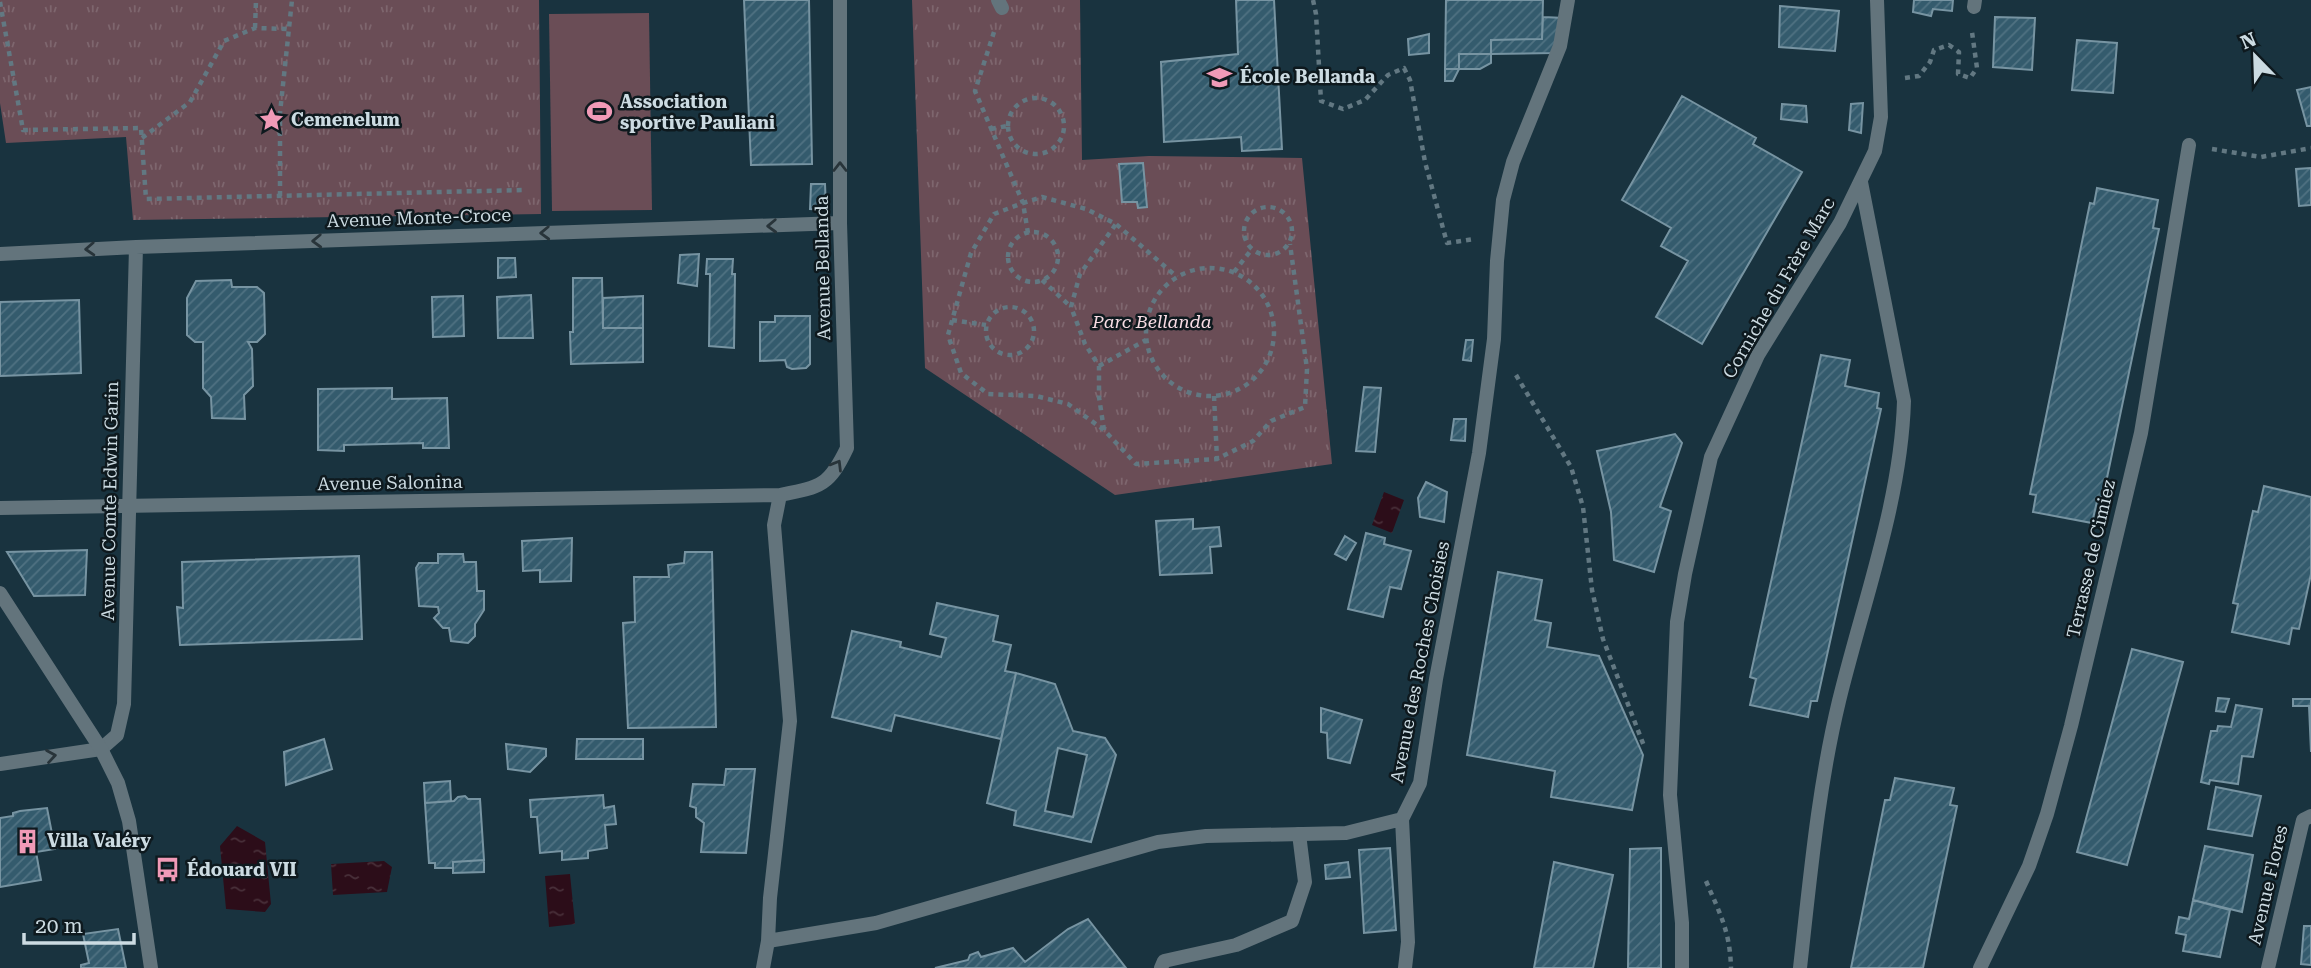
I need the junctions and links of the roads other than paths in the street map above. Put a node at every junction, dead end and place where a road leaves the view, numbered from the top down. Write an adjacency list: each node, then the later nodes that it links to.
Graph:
1 (840, 0): 6 (street, Avenue Bellanda, one-way to 1)
2 (1568, 0): 16 (street, Avenue des Roches Choisies)
3 (1877, 0): 5 (street, Corniche du Frère Marc)
4 (2189, 145): 25 (street, Terrasse de Cimiez)
5 (1861, 182): 23 (street, Corniche du Frère Marc); 24 (street)
6 (840, 223): 7 (street, Avenue Monte-Croce, one-way to 7); 9 (street, Avenue Bellanda, one-way to 6)
7 (136, 247): 8 (street, Avenue Monte-Croce, one-way to 8); 10 (street, Avenue Comte Edwin Garin)
8 (0, 254)
9 (780, 495): 10 (street, Avenue Salonina); 18 (street)
10 (128, 507): 11 (street, Avenue Salonina); 13 (street, Avenue Comte Edwin Garin)
11 (0, 508)
12 (0, 593): 13 (street)
13 (101, 749): 14 (street, one-way to 13); 19 (street)
14 (0, 764)
15 (2311, 816): 26 (street, Avenue Flores)
16 (1402, 819): 17 (street); 22 (street)
17 (1299, 834): 18 (street); 21 (street)
18 (768, 941): 20 (street)
19 (150, 968)
20 (763, 968)
21 (1161, 968)
22 (1405, 968)
23 (1682, 968)
24 (1800, 968)
25 (1980, 968)
26 (2268, 968)

